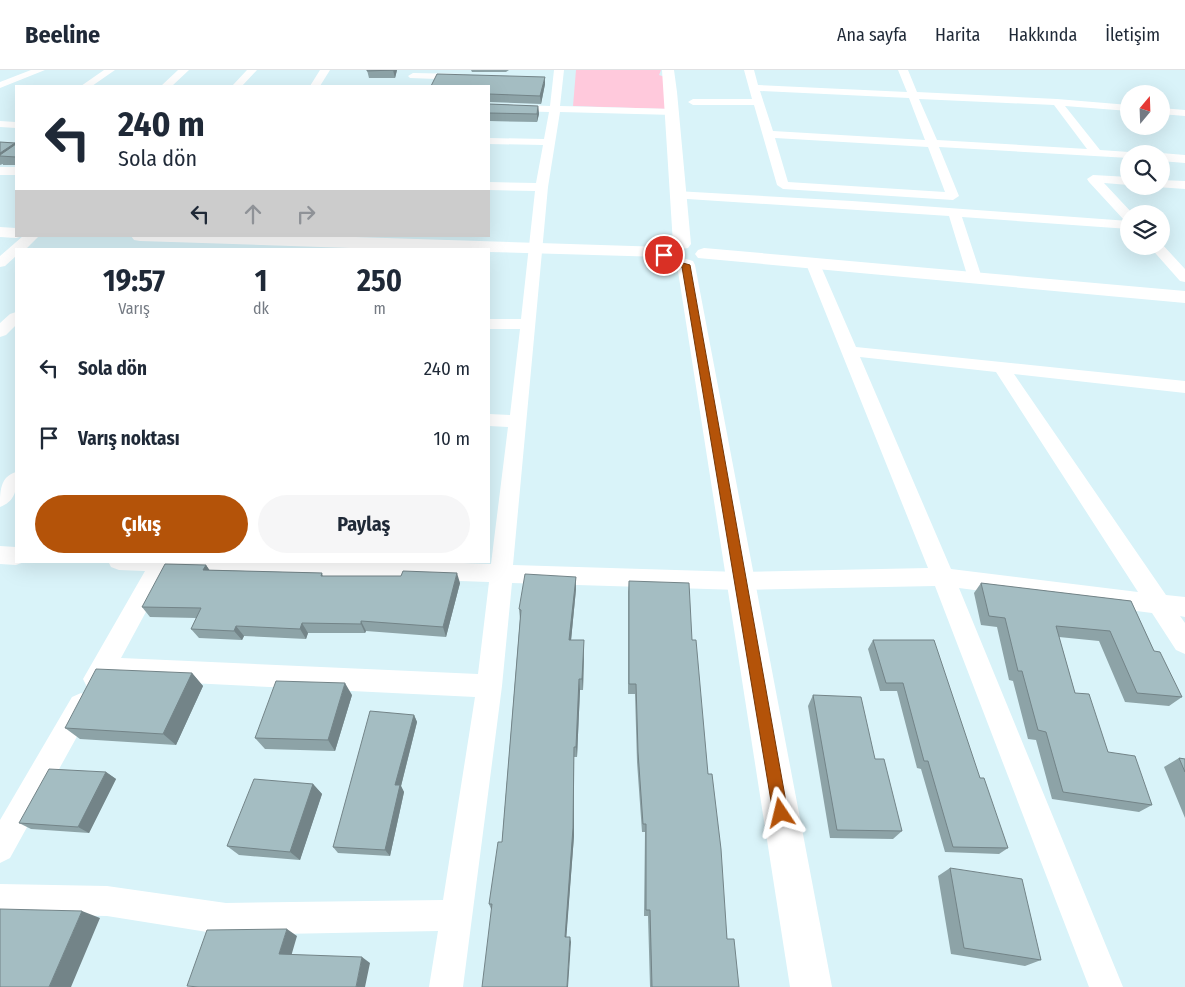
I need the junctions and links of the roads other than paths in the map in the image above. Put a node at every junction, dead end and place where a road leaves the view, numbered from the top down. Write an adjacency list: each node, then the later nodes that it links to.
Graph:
1 (40, 70): 12 (street)
2 (110, 70): 13 (street)
3 (184, 70): 14 (street)
4 (252, 70): 15 (street)
5 (325, 70): 16 (street)
6 (668, 70): 25 (street)
7 (749, 70): 17 (street)
8 (903, 70): 18 (street)
9 (556, 75): 24 (street)
10 (471, 77): 11 (street)
11 (412, 78)
12 (0, 85)
13 (88, 85)
14 (167, 85)
15 (238, 85)
16 (316, 85)
17 (754, 88): 18 (street); 20 (street)
18 (913, 96): 21 (street); 33 (street)
19 (693, 102): 20 (street)
20 (759, 102): 30 (street)
21 (1057, 102): 23 (street); 34 (street)
22 (490, 107): 24 (street)
23 (1120, 107)
24 (556, 108): 25 (street); 32 (street)
25 (674, 112): 45 (street)
26 (1170, 112): 27 (street)
27 (1185, 113)
28 (0, 124): 29 (street)
29 (15, 124)
30 (768, 134): 33 (street); 33 (street)
31 (490, 142): 32 (street)
32 (550, 142): 44 (street)
33 (932, 143): 34 (street)
34 (1096, 153): 35 (street)
35 (1120, 154)
36 (1170, 158): 37 (street)
37 (1185, 159)
38 (0, 171): 39 (street)
39 (15, 171)
40 (1120, 180): 46 (street)
41 (1170, 184): 42 (street)
42 (1185, 185)
43 (490, 186): 44 (street)
44 (542, 188): 55 (street)
45 (676, 195): 47 (street); 57 (street)
46 (1120, 208)
47 (954, 212): 48 (street); 61 (street)
48 (1120, 224)
49 (0, 232): 50 (street)
50 (15, 233)
51 (31, 237): 54 (street)
52 (174, 237): 53 (street)
53 (341, 242): 55 (street)
54 (18, 248)
55 (537, 248): 57 (street); 66 (street)
56 (15, 251): 59 (street)
57 (684, 254): 60 (street); 82 (street)
58 (1164, 255): 62 (street)
59 (0, 263)
60 (813, 264): 61 (street); 68 (street)
61 (975, 278): 63 (street)
62 (1185, 278)
63 (1185, 297)
64 (11, 317): 67 (street)
65 (490, 324): 66 (street)
66 (529, 324): 73 (street)
67 (0, 332)
68 (848, 351): 69 (street); 81 (street)
69 (1001, 368): 70 (street); 83 (street)
70 (1179, 386): 71 (street)
71 (1185, 400)
72 (490, 420): 73 (street)
73 (518, 421): 80 (street)
74 (15, 480): 75 (street)
75 (0, 499)
76 (0, 555): 77 (street)
77 (15, 556)
78 (160, 563): 86 (street)
79 (189, 563): 80 (street)
80 (502, 574): 82 (street); 87 (street)
81 (943, 577): 82 (street); 83 (street); 93 (street)
82 (740, 582): 92 (street)
83 (1161, 604): 84 (street); 85 (street)
84 (1185, 607)
85 (1185, 643)
86 (102, 668): 87 (street); 88 (street)
87 (489, 686): 90 (street)
88 (0, 848)
89 (0, 899): 90 (street)
90 (455, 915): 91 (street)
91 (446, 987)
92 (811, 987)
93 (1106, 987)

